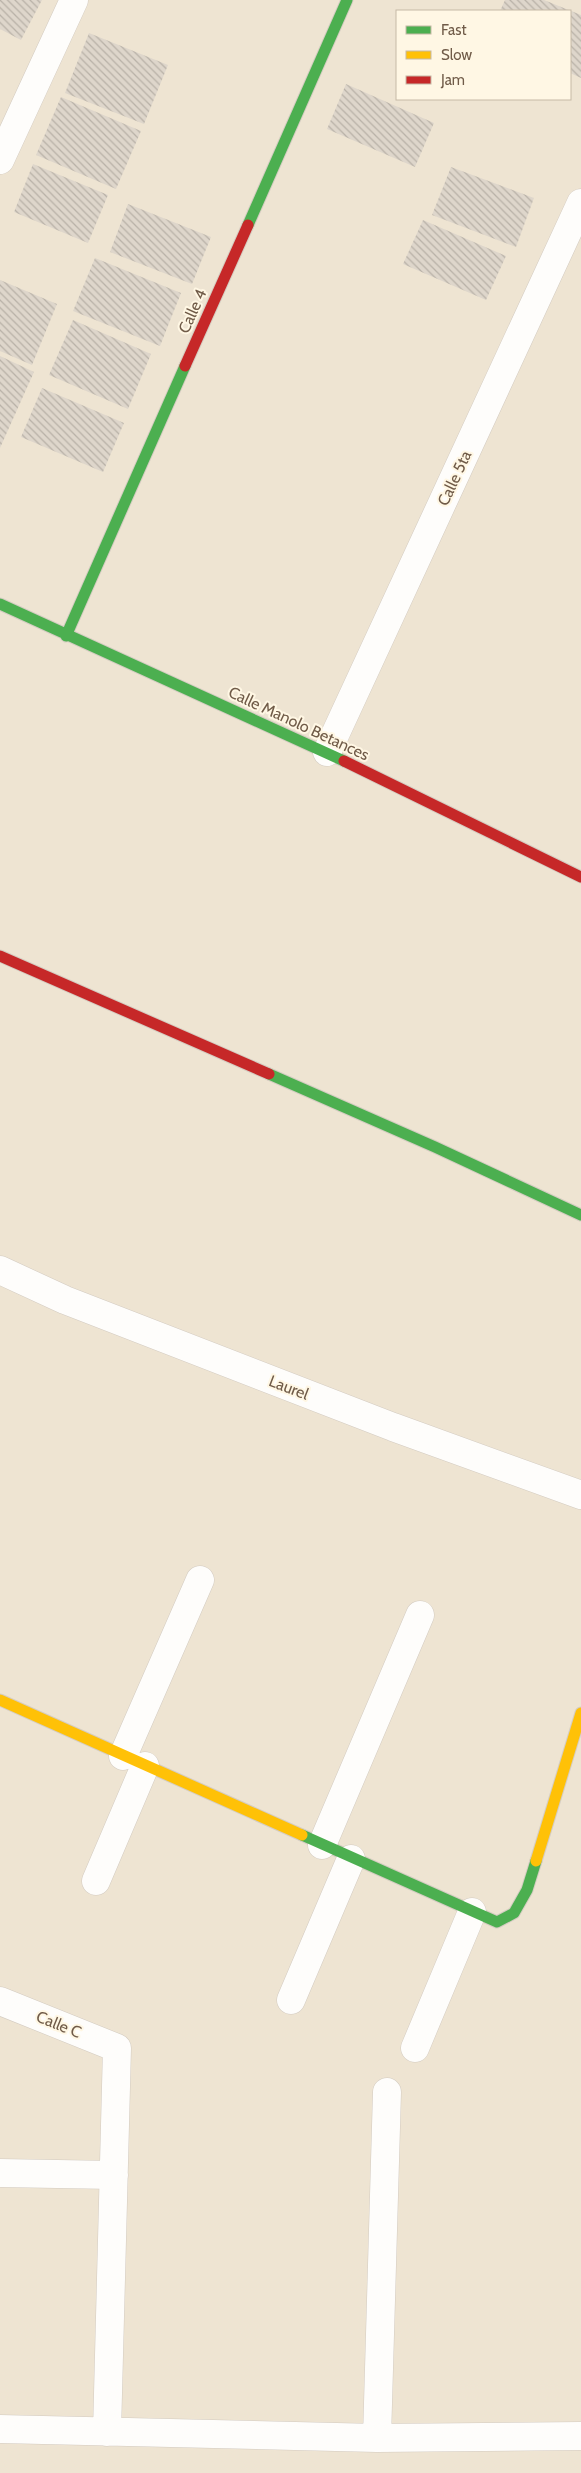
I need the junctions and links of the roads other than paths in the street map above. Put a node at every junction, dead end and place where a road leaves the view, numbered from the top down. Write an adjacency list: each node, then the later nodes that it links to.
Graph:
1 (74, 0): 3 (street)
2 (347, 0): 6 (street, Calle 4)
3 (0, 160)
4 (581, 203): 7 (street, Calle 5ta)
5 (0, 604): 6 (street, Calle Manolo Betances)
6 (66, 636): 7 (street, Calle Manolo Betances)
7 (327, 752): 8 (street, Calle Manolo Betances)
8 (581, 877)
9 (0, 956): 10 (street)
10 (581, 1215)
11 (0, 1270): 12 (street, Laurel)
12 (581, 1495)
13 (200, 1580): 17 (street)
14 (420, 1615): 18 (street)
15 (0, 1700): 17 (street)
16 (581, 1713): 21 (street)
17 (134, 1761): 18 (street); 20 (street)
18 (322, 1846): 19 (street)
19 (351, 1859): 21 (street); 22 (street)
20 (96, 1881)
21 (472, 1912): 24 (street)
22 (291, 2000)
23 (0, 2001): 27 (street, Calle C)
24 (415, 2048)
25 (387, 2092): 31 (street)
26 (0, 2173): 27 (street)
27 (114, 2175): 29 (street)
28 (0, 2429): 29 (street)
29 (107, 2432): 31 (street)
30 (581, 2436): 31 (street)
31 (376, 2438)

